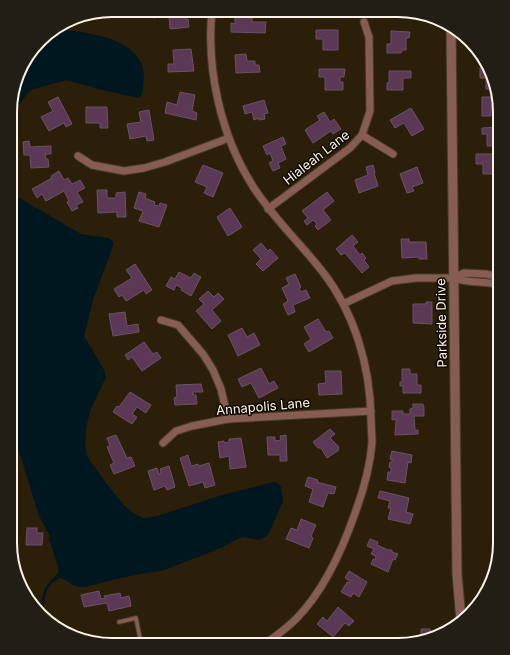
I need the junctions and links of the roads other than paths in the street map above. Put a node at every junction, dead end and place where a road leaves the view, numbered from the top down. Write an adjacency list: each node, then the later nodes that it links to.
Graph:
1 (212, 17): 5 (street)
2 (364, 22): 4 (street, Hialeah Lane)
3 (451, 33): 10 (street, Parkside Drive)
4 (362, 135): 6 (street); 8 (street, Hialeah Lane)
5 (229, 138): 7 (street); 8 (street)
6 (393, 154)
7 (78, 156)
8 (268, 209): 12 (street)
9 (493, 276): 10 (street)
10 (454, 278): 11 (street); 12 (street); 17 (street, Parkside Drive)
11 (493, 283)
12 (343, 304): 14 (street)
13 (161, 320): 15 (street)
14 (371, 411): 15 (street, Annapolis Lane); 20 (street)
15 (228, 419): 16 (street, Annapolis Lane)
16 (163, 443)
17 (460, 614)
18 (119, 622): 19 (lane)
19 (140, 638)
20 (273, 638)

